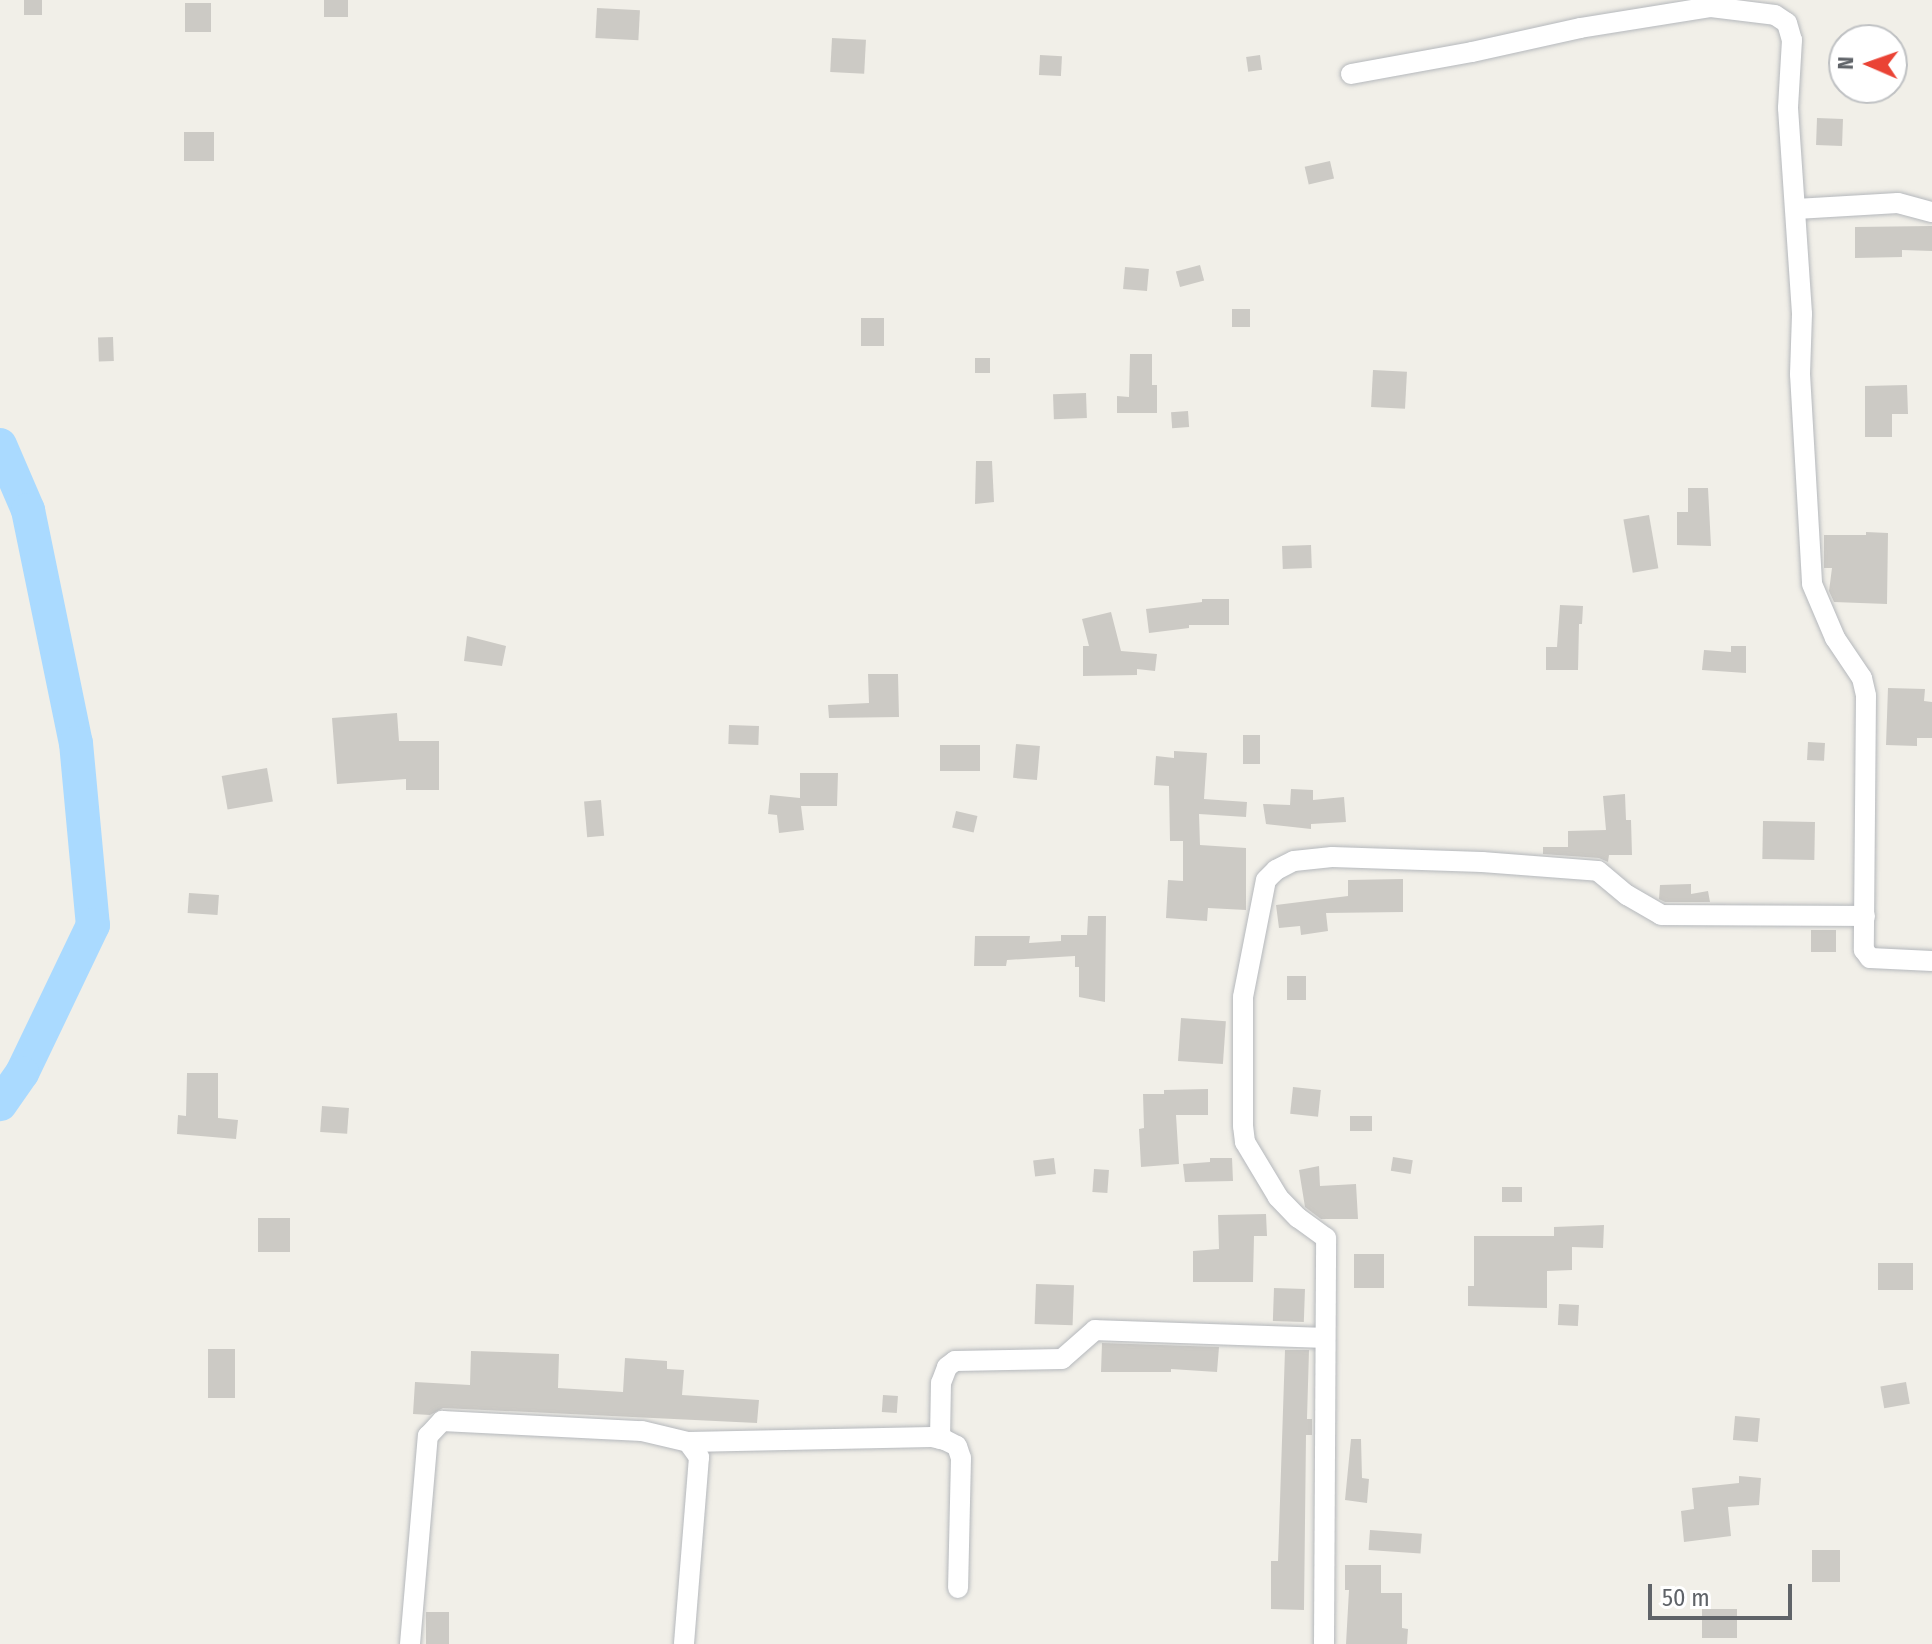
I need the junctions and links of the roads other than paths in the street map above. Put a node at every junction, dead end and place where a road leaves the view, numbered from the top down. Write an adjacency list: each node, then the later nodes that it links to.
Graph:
1 (1709, 3): 2 (street); 3 (street)
2 (1351, 74)
3 (1796, 209): 4 (street); 5 (street)
4 (1932, 212)
5 (1865, 916): 6 (street); 7 (street)
6 (1932, 961)
7 (1324, 1338): 8 (street); 13 (street)
8 (940, 1439): 9 (street); 10 (street)
9 (688, 1442): 11 (street); 12 (street)
10 (958, 1588)
11 (410, 1644)
12 (684, 1644)
13 (1324, 1644)

